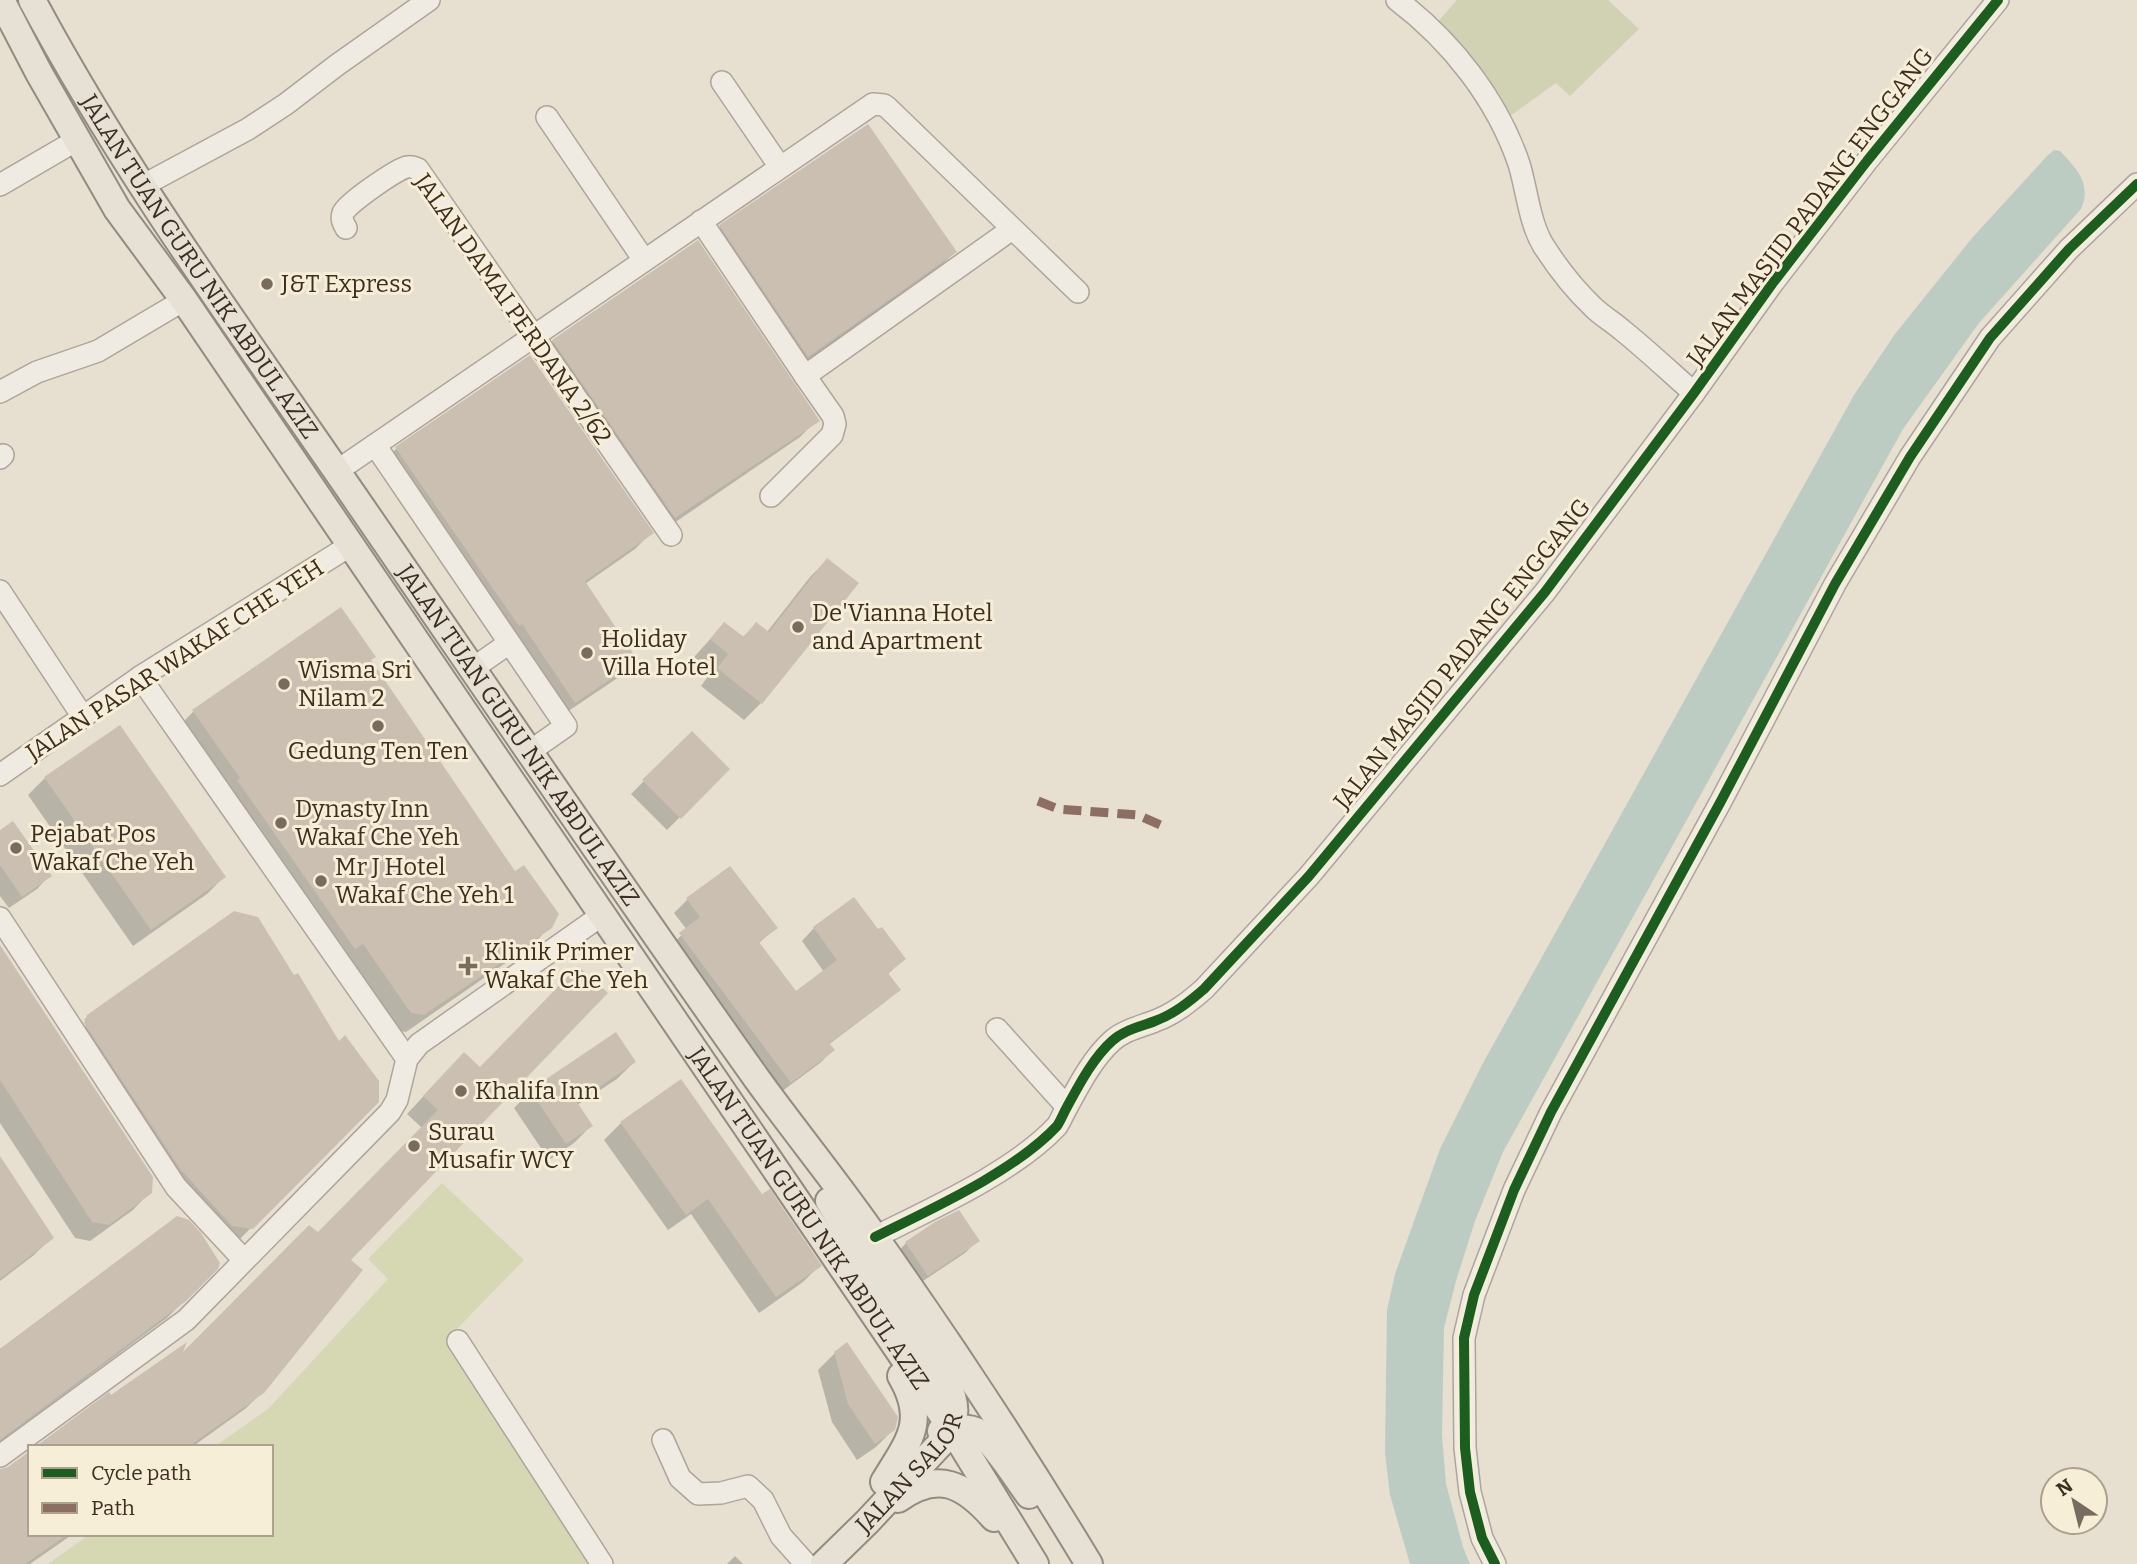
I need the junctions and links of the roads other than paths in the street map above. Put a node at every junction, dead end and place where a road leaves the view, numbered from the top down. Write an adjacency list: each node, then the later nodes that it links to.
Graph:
1 (1, 0): 8 (main road, JALAN TUAN GURU NIK ABDUL AZIZ)
2 (32, 0): 12 (main road, JALAN TUAN GURU NIK ABDUL AZIZ)
3 (429, 0): 12 (street)
4 (1397, 0): 22 (street)
5 (1998, 0): 22 (street, JALAN MASJID PADANG ENGGANG)
6 (722, 82): 9 (street)
7 (547, 117): 16 (street)
8 (76, 140): 11 (street); 18 (main road, JALAN TUAN GURU NIK ABDUL AZIZ)
9 (780, 167): 13 (street); 15 (street)
10 (2137, 184): 55 (street)
11 (0, 185)
12 (142, 186): 24 (main road, JALAN TUAN GURU NIK ABDUL AZIZ)
13 (701, 221): 16 (street); 20 (street)
14 (346, 228): 19 (street, JALAN DAMAI PERDANA 2/62)
15 (1012, 229): 17 (street); 20 (street)
16 (644, 260): 19 (street)
17 (1078, 292)
18 (184, 300): 21 (street); 27 (main road, JALAN TUAN GURU NIK ABDUL AZIZ)
19 (534, 336): 23 (street); 26 (street, JALAN DAMAI PERDANA 2/62)
20 (805, 376): 25 (street)
21 (0, 392)
22 (1694, 393): 40 (street, JALAN MASJID PADANG ENGGANG)
23 (375, 445): 24 (street); 29 (street)
24 (337, 471): 30 (main road, JALAN TUAN GURU NIK ABDUL AZIZ)
25 (771, 496)
26 (671, 536)
27 (351, 545): 31 (street, JALAN PASAR WAKAF CHE YEH); 35 (main road, JALAN TUAN GURU NIK ABDUL AZIZ)
28 (0, 591): 32 (street)
29 (509, 643): 30 (street); 33 (street)
30 (472, 668): 33 (main road, JALAN TUAN GURU NIK ABDUL AZIZ)
31 (141, 677): 32 (street, JALAN PASAR WAKAF CHE YEH); 38 (street)
32 (83, 717): 34 (street, JALAN PASAR WAKAF CHE YEH)
33 (529, 752): 39 (main road, JALAN TUAN GURU NIK ABDUL AZIZ)
34 (0, 775)
35 (602, 915): 38 (street); 43 (main road, JALAN TUAN GURU NIK ABDUL AZIZ)
36 (0, 918): 42 (street)
37 (996, 1029): 40 (street)
38 (407, 1059): 42 (street)
39 (759, 1082): 41 (main road, JALAN TUAN GURU NIK ABDUL AZIZ); 45 (main road)
40 (1067, 1107): 41 (street, JALAN MASJID PADANG ENGGANG)
41 (875, 1237): 54 (main road, JALAN TUAN GURU NIK ABDUL AZIZ)
42 (244, 1259): 47 (street)
43 (844, 1270): 45 (main road, JALAN TUAN GURU NIK ABDUL AZIZ); 48 (main road)
44 (458, 1341): 51 (street)
45 (952, 1429): 48 (main road, JALAN SALOR); 49 (main road, JALAN SALOR); 52 (main road, JALAN TUAN GURU NIK ABDUL AZIZ); 53 (main road)
46 (663, 1440): 50 (street)
47 (0, 1456)
48 (884, 1482): 50 (main road, JALAN SALOR)
49 (867, 1522): 50 (main road, JALAN SALOR); 52 (main road)
50 (819, 1563)
51 (602, 1564)
52 (1034, 1564)
53 (1080, 1564)
54 (1089, 1564)
55 (1495, 1564)

